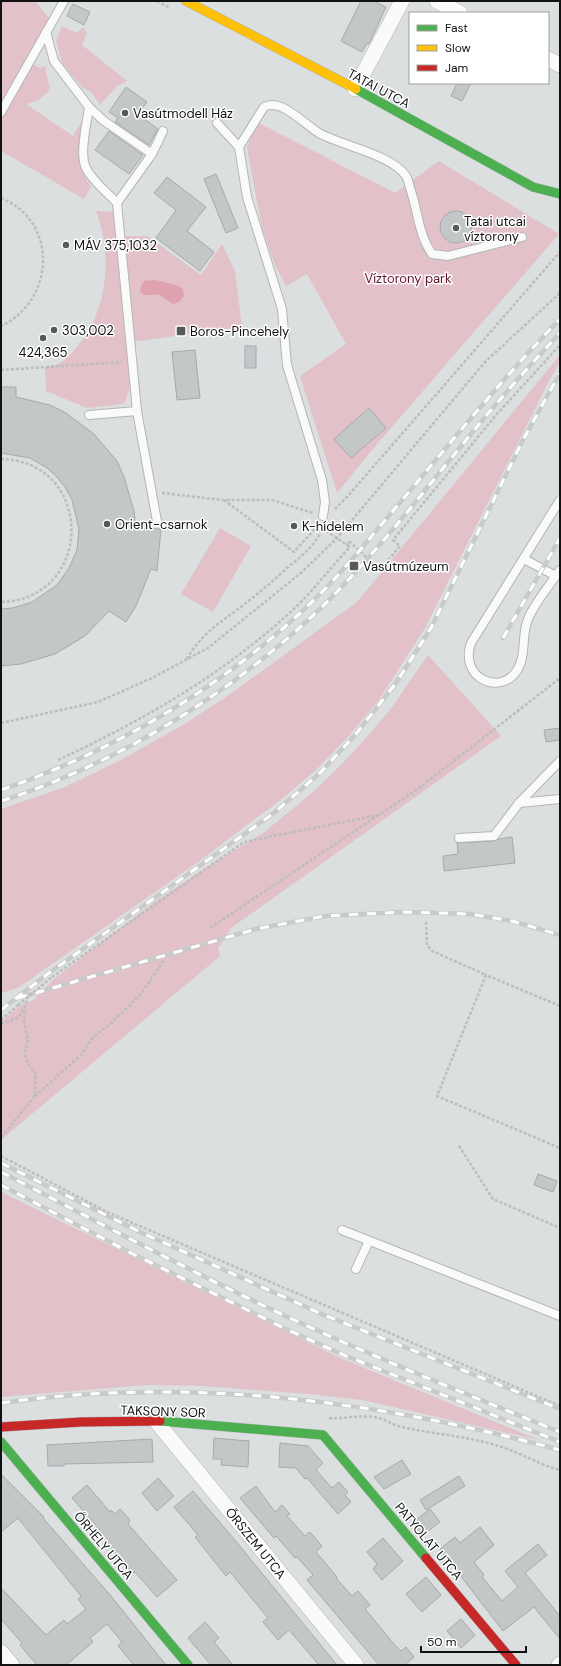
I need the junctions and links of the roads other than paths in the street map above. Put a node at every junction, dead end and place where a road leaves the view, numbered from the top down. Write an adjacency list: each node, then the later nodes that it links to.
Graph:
1 (64, 1): 6 (lane)
2 (186, 1): 9 (street, TATAI UTCA)
3 (402, 1): 9 (street)
4 (437, 1): 5 (street)
5 (458, 12)
6 (46, 32): 10 (lane); 11 (lane)
7 (549, 60): 8 (street)
8 (560, 66)
9 (355, 89): 16 (street, TATAI UTCA)
10 (89, 107): 15 (lane); 17 (lane)
11 (1, 112)
12 (217, 123): 14 (lane)
13 (163, 131): 15 (lane)
14 (239, 147): 18 (lane); 22 (lane)
15 (152, 154): 17 (lane)
16 (560, 194)
17 (117, 203): 19 (lane)
18 (522, 237)
19 (136, 411): 20 (lane); 23 (lane)
20 (89, 415)
21 (560, 500): 24 (lane)
22 (325, 517)
23 (157, 521)
24 (524, 559): 25 (lane); 25 (lane)
25 (558, 573)
26 (560, 761): 28 (lane)
27 (560, 799): 28 (lane)
28 (518, 803): 29 (lane)
29 (459, 838)
30 (342, 1230): 31 (lane)
31 (369, 1240): 32 (lane); 33 (lane)
32 (356, 1269)
33 (560, 1316)
34 (156, 1421): 35 (street, TAKSONY SOR); 36 (street, TAKSONY SOR); 41 (street, ŐRSZEM UTCA)
35 (1, 1427)
36 (323, 1434): 42 (street, PATYOLAT UTCA)
37 (1, 1442): 40 (street, ŐRHELY UTCA)
38 (1, 1652): 39 (street)
39 (12, 1665)
40 (188, 1665)
41 (356, 1665)
42 (516, 1665)

